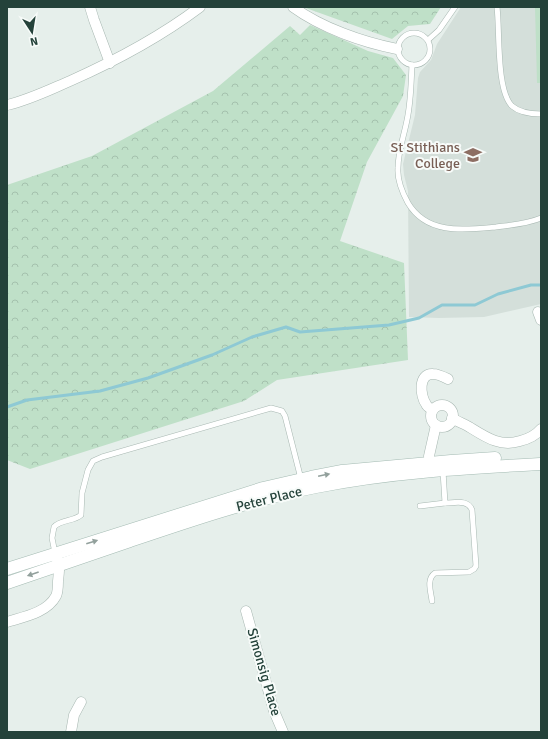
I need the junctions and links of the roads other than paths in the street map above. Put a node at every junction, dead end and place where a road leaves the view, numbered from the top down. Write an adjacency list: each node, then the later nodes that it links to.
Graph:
1 (90, 7): 8 (street)
2 (200, 7): 8 (street)
3 (293, 7): 7 (street)
4 (455, 7): 6 (lane)
5 (497, 7): 11 (lane)
6 (428, 40): 7 (lane); 9 (lane)
7 (397, 49): 9 (lane)
8 (110, 63): 10 (street)
9 (412, 65): 12 (lane)
10 (7, 105)
11 (541, 114)
12 (541, 218)
13 (448, 379): 14 (street)
14 (433, 410): 15 (street); 16 (street)
15 (452, 418): 16 (street); 17 (street)
16 (436, 425): 20 (street)
17 (541, 429)
18 (541, 456): 20 (main road, Peter Place)
19 (541, 464): 21 (main road, Peter Place)
20 (429, 467): 21 (main road, Peter Place); 22 (main road, Peter Place)
21 (443, 470): 23 (lane)
22 (302, 485): 25 (main road, Peter Place); 25 (lane)
23 (445, 503): 24 (lane); 28 (lane)
24 (420, 506)
25 (57, 560): 26 (main road, Peter Place); 27 (main road, Peter Place, one-way to 27); 30 (street)
26 (7, 569)
27 (7, 583)
28 (432, 601)
29 (246, 611): 33 (street, Simonsig Place)
30 (7, 622)
31 (81, 702): 32 (street)
32 (71, 732)
33 (282, 732)

